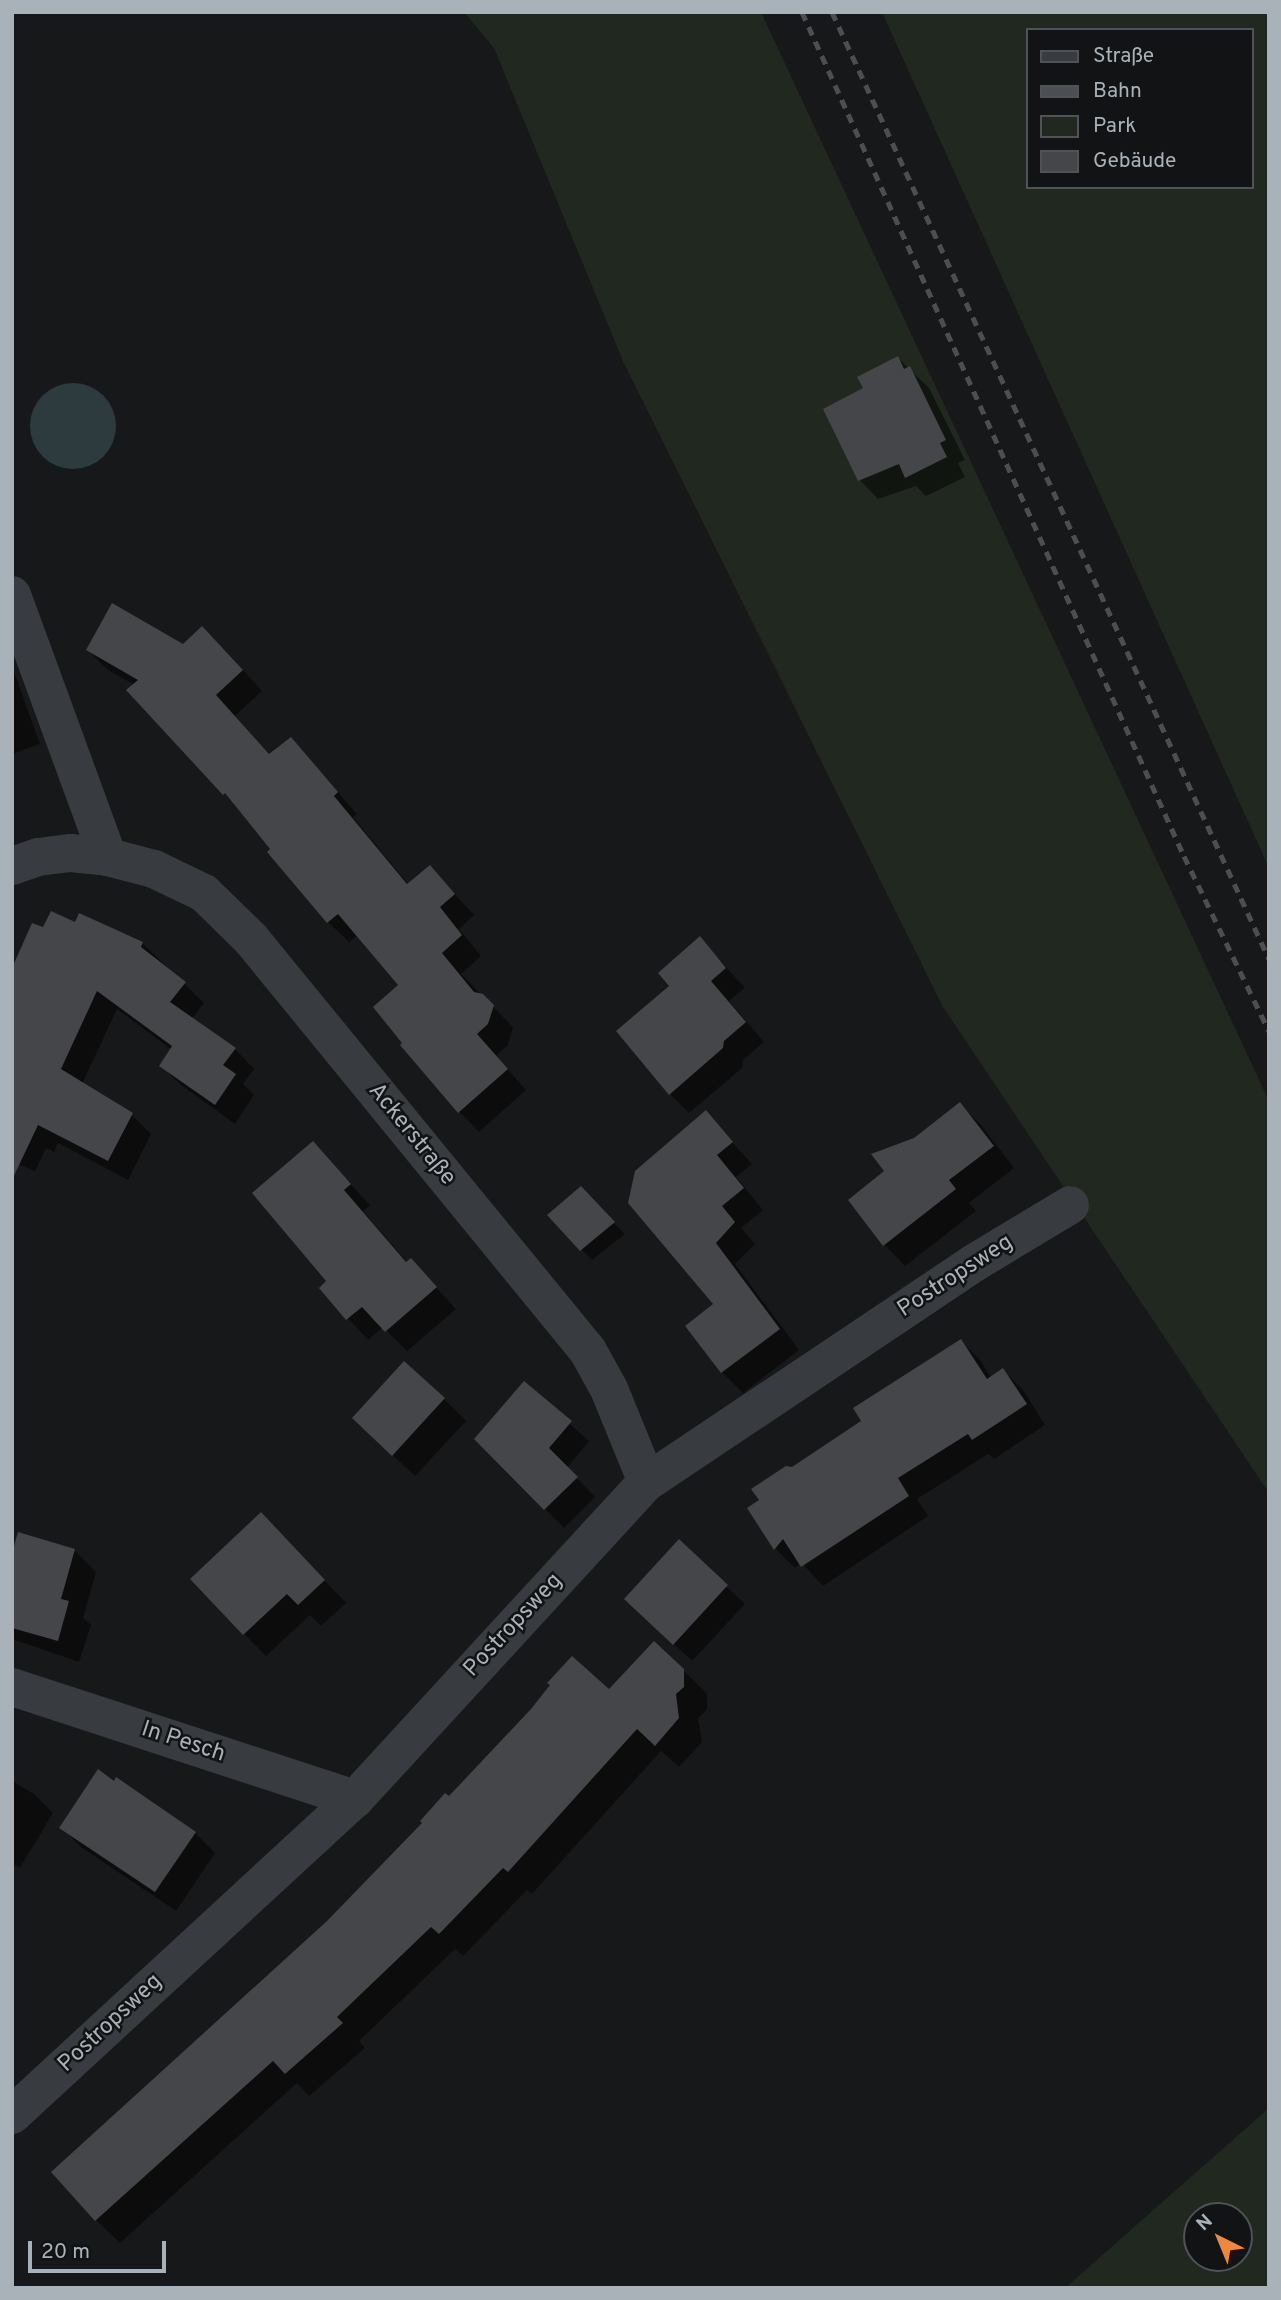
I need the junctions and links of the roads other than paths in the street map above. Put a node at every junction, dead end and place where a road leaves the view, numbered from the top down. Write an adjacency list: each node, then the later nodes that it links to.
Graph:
1 (12, 595): 2 (street)
2 (108, 857): 3 (street, Ackerstraße); 5 (street, Ackerstraße)
3 (12, 866)
4 (1070, 1205): 5 (street, Postropsweg)
5 (647, 1482): 7 (street, Postropsweg)
6 (12, 1687): 7 (street, In Pesch)
7 (355, 1799): 8 (street, Postropsweg)
8 (12, 2115)

